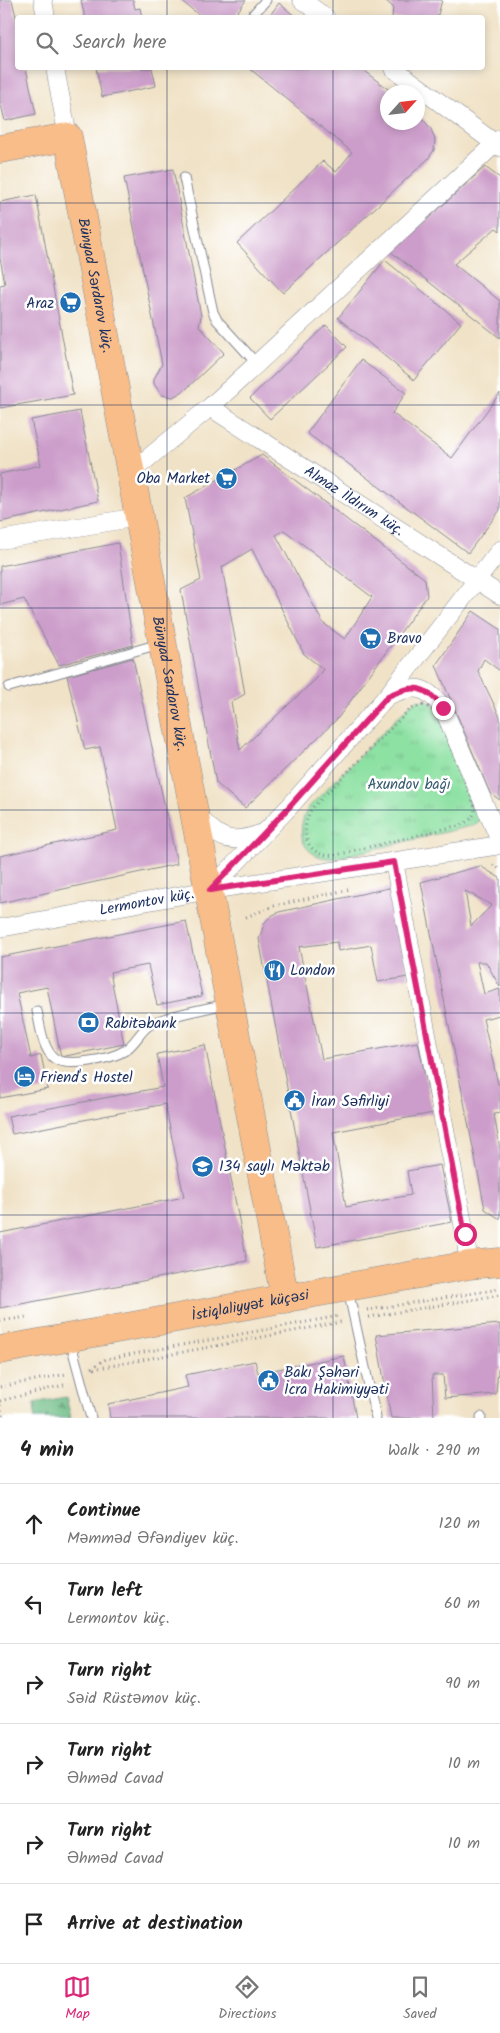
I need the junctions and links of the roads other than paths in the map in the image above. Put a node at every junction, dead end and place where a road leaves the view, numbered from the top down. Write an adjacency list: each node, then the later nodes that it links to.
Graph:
1 (43, 0): 4 (street)
2 (266, 0): 5 (lane)
3 (302, 0): 6 (street)
4 (46, 15)
5 (253, 15)
6 (322, 15)
7 (55, 70): 9 (street, Bünyad Sərdarov küç.)
8 (396, 70): 10 (street)
9 (68, 137): 11 (main road); 15 (main road, Bünyad Sərdarov küç.)
10 (498, 143): 13 (street)
11 (0, 149)
12 (184, 178): 13 (lane)
13 (257, 364): 14 (street)
14 (210, 407): 15 (street); 19 (street, Almaz İldırım küç.)
15 (130, 473): 16 (main road, Bünyad Sərdarov küç.)
16 (138, 517): 17 (street); 21 (main road, Bünyad Sərdarov küç.)
17 (0, 540)
18 (500, 550): 19 (street)
19 (477, 580): 20 (street, Almaz İldırım küç.); 23 (street)
20 (500, 595)
21 (162, 643): 22 (lane); 24 (main road, Bünyad Sərdarov küç.)
22 (9, 687)
23 (388, 696): 25 (street); 26 (street)
24 (193, 811): 25 (street); 29 (main road, Bünyad Sərdarov küç.)
25 (267, 830): 29 (street)
26 (500, 840)
27 (500, 845): 28 (street, Lermontov küç.)
28 (394, 862): 29 (street, Lermontov küç.); 34 (street)
29 (210, 890): 30 (street, Lermontov küç.); 31 (main road, Bünyad Sərdarov küç.)
30 (0, 928)
31 (231, 1003): 32 (lane); 36 (main road, Bünyad Sərdarov küç.)
32 (37, 1011)
33 (500, 1262): 34 (main road, İstiqlaliyyət küçəsi)
34 (469, 1265): 35 (main road, İstiqlaliyyət küçəsi)
35 (348, 1287): 36 (main road, İstiqlaliyyət küçəsi); 40 (lane)
36 (285, 1299): 37 (main road, İstiqlaliyyət küçəsi)
37 (70, 1338): 38 (main road, İstiqlaliyyət küçəsi); 39 (lane)
38 (0, 1350)
39 (90, 1418)
40 (376, 1418)

